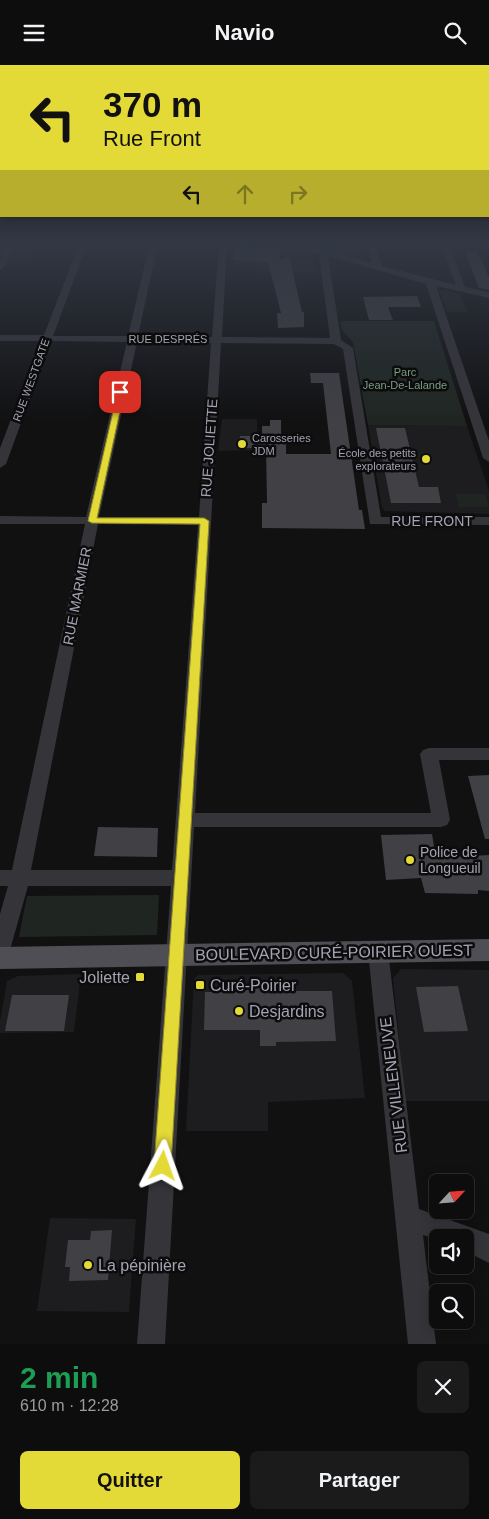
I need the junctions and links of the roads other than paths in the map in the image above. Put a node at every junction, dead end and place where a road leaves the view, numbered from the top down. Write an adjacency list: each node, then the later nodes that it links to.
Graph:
1 (60, 302): 7 (street, RUE WESTGATE)
2 (140, 302): 8 (street, RUE MARMIER)
3 (219, 302): 9 (street, RUE JOLIETTE)
4 (330, 302): 10 (street)
5 (437, 302): 11 (street)
6 (0, 338): 7 (street, RUE DESPRÉS)
7 (46, 338): 8 (street, RUE DESPRÉS); 12 (street, RUE WESTGATE)
8 (132, 339): 9 (street, RUE DESPRÉS); 14 (street, RUE MARMIER)
9 (216, 340): 10 (street, RUE DESPRÉS); 15 (street, RUE JOLIETTE)
10 (336, 341): 16 (street, RUE FRONT)
11 (489, 458)
12 (0, 464)
13 (0, 520): 14 (street)
14 (92, 521): 15 (street); 20 (street, RUE MARMIER)
15 (204, 521): 18 (street, RUE JOLIETTE)
16 (489, 521)
17 (489, 754): 18 (street)
18 (185, 820): 21 (street, RUE JOLIETTE)
19 (0, 878): 20 (street)
20 (20, 878): 21 (street); 22 (street, RUE MARMIER)
21 (181, 878): 25 (street, RUE JOLIETTE)
22 (0, 950)
23 (489, 950): 24 (main road, BOULEVARD CURÉ-POIRIER OUEST)
24 (378, 951): 25 (main road, BOULEVARD CURÉ-POIRIER OUEST); 27 (street, RUE VILLENEUVE)
25 (176, 955): 26 (main road, BOULEVARD CURÉ-POIRIER OUEST); 31 (street, RUE JOLIETTE)
26 (0, 958)
27 (409, 1218): 28 (street); 32 (street, RUE VILLENEUVE)
28 (441, 1229)
29 (474, 1240): 30 (street)
30 (489, 1250)
31 (151, 1344)
32 (422, 1344)

